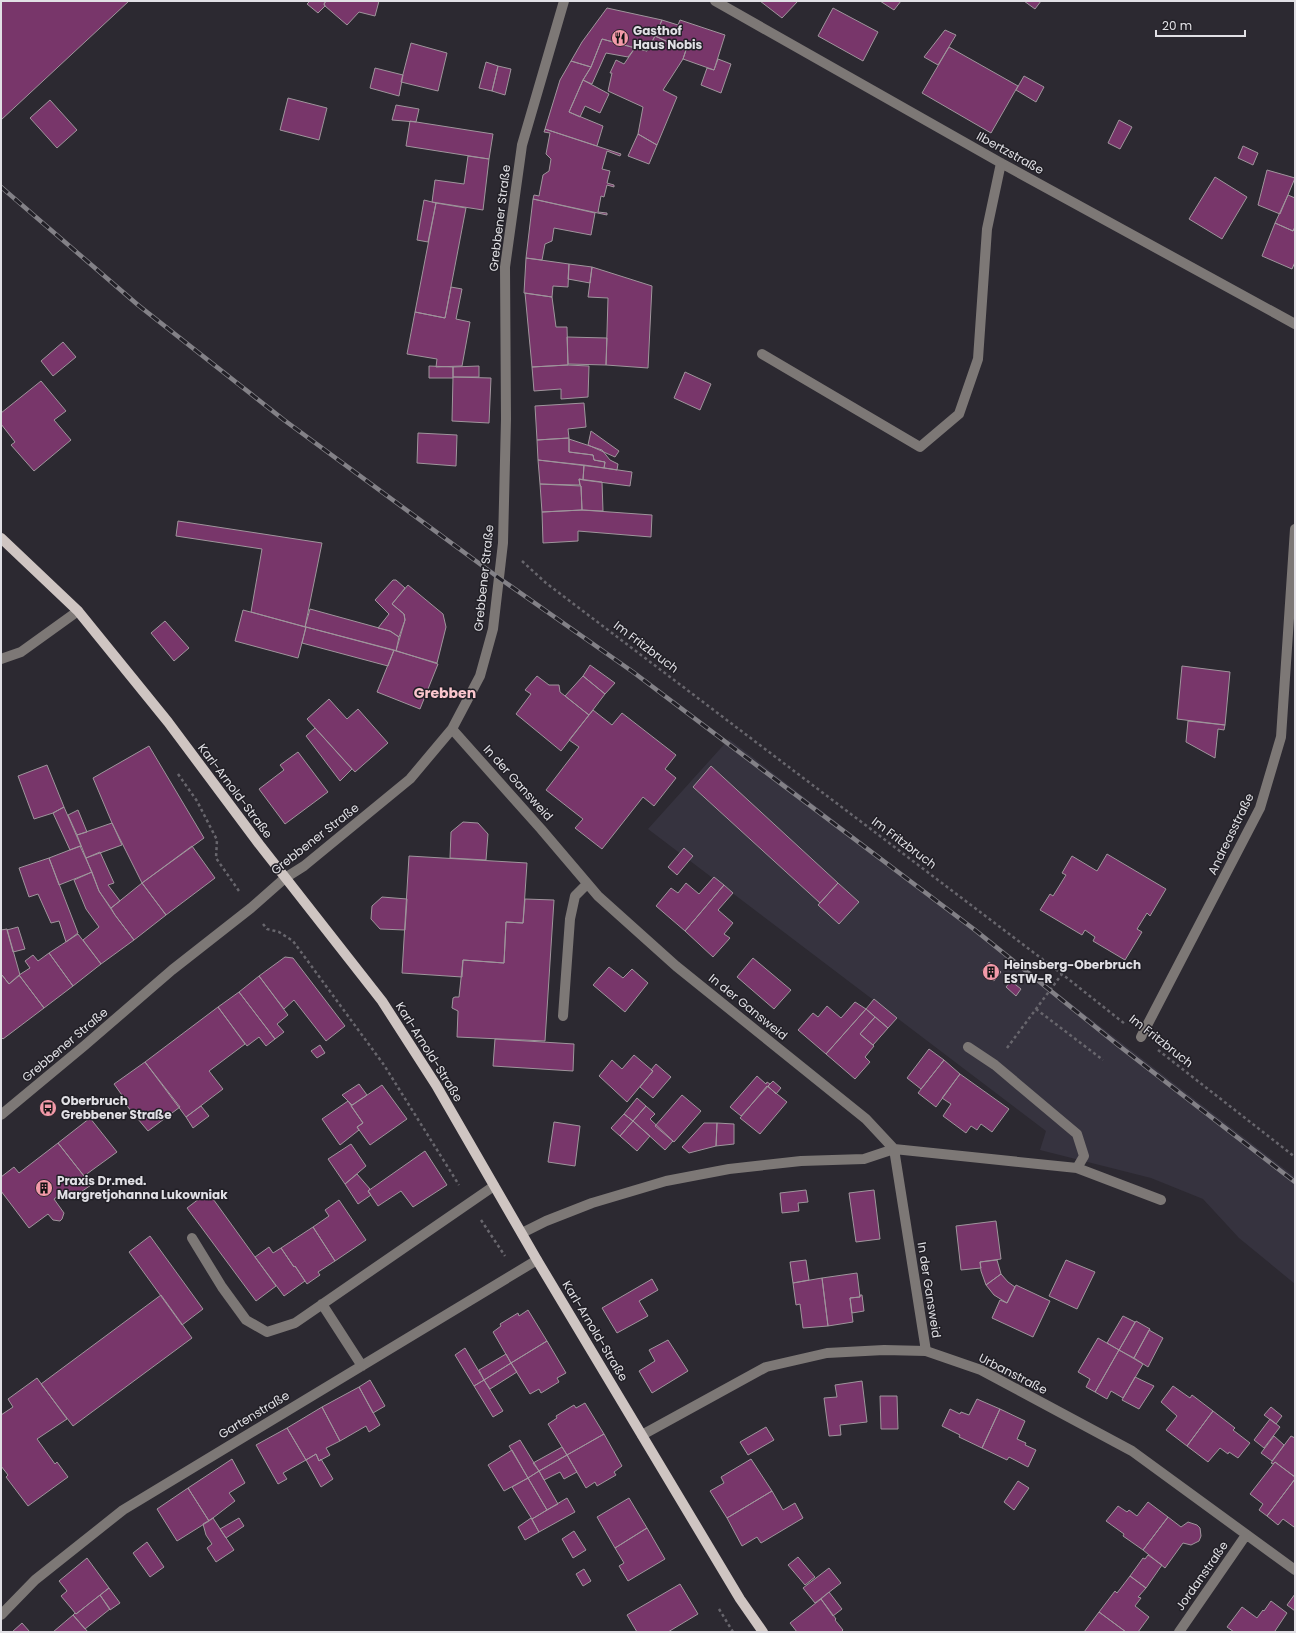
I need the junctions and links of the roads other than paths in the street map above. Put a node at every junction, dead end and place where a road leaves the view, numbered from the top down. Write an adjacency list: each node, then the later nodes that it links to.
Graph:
1 (564, 1): 10 (street, Grebbener Straße)
2 (715, 1): 3 (street, Ilbertzstraße)
3 (1001, 162): 4 (street, Ilbertzstraße); 5 (street)
4 (1295, 324)
5 (762, 354)
6 (1295, 529): 14 (street, Andreasstraße)
7 (1, 538): 8 (main road, Karl-Arnold-Straße)
8 (78, 611): 9 (street); 11 (main road, Karl-Arnold-Straße)
9 (1, 659)
10 (452, 729): 11 (street, Grebbener Straße); 12 (street, In der Gansweid)
11 (285, 878): 16 (street, Grebbener Straße); 19 (main road, Karl-Arnold-Straße)
12 (588, 884): 13 (street); 17 (street, In der Gansweid)
13 (563, 1016)
14 (1142, 1037)
15 (968, 1047): 18 (street)
16 (1, 1115)
17 (894, 1149): 18 (street); 21 (street); 25 (street, In der Gansweid)
18 (1077, 1168): 20 (street)
19 (494, 1186): 21 (main road, Karl-Arnold-Straße); 24 (street)
20 (1161, 1200)
21 (522, 1233): 23 (main road, Karl-Arnold-Straße)
22 (192, 1238): 24 (street)
23 (537, 1260): 26 (street, Gartenstraße); 27 (main road, Karl-Arnold-Straße)
24 (322, 1304): 26 (street)
25 (926, 1351): 27 (street, Urbanstraße); 28 (street, Urbanstraße)
26 (362, 1366): 30 (street, Gartenstraße)
27 (642, 1435): 31 (main road, Karl-Arnold-Straße)
28 (1246, 1535): 29 (street, Urbanstraße); 32 (street, Jordanstraße)
29 (1295, 1570)
30 (1, 1615)
31 (763, 1632)
32 (1179, 1632)

